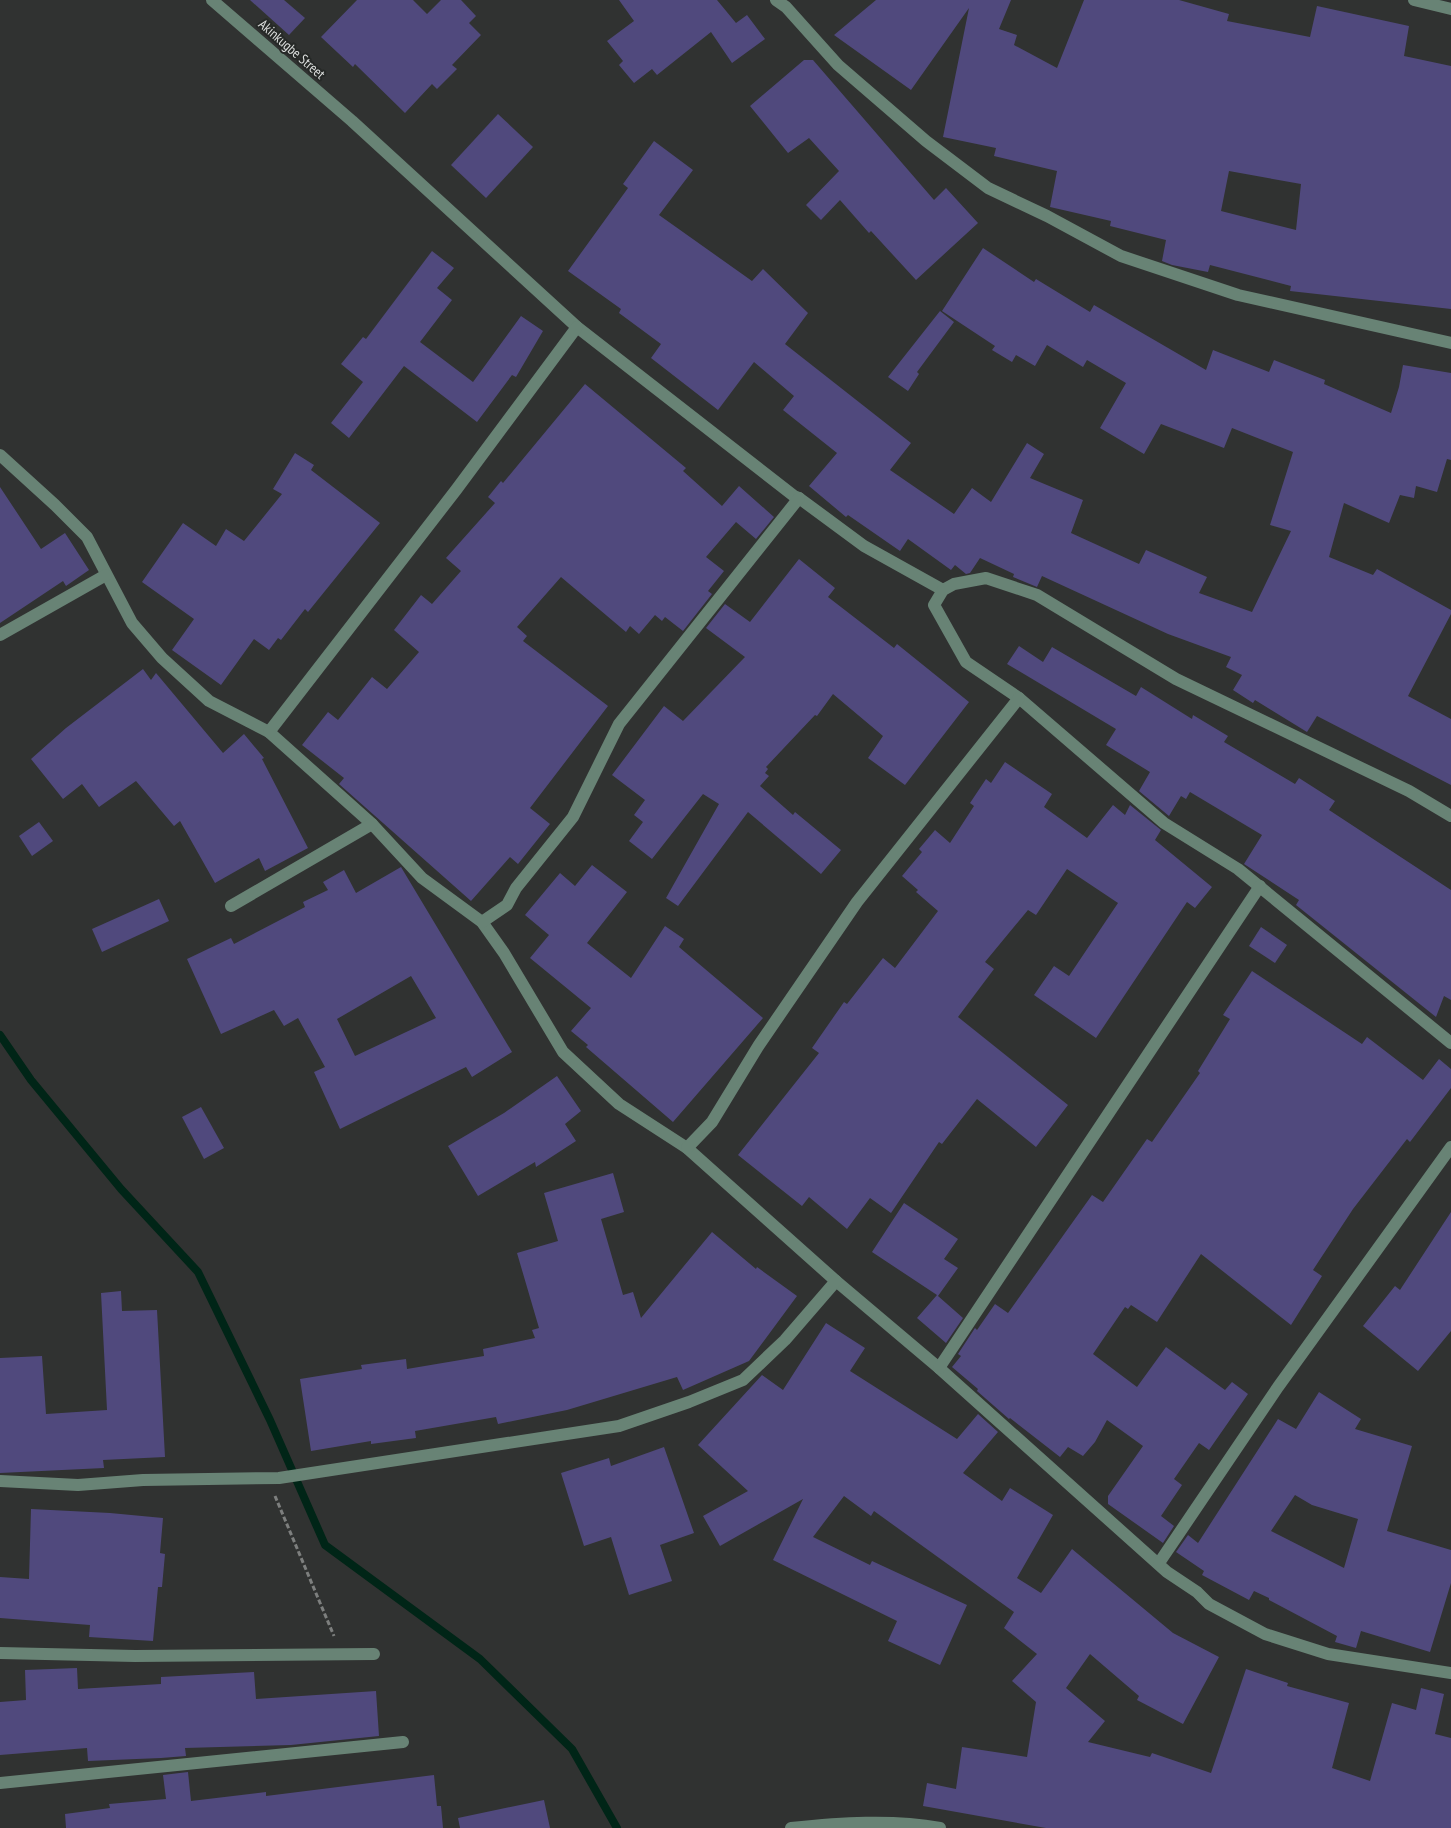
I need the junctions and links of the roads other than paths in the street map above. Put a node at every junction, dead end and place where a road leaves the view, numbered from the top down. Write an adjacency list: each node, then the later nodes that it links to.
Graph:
1 (212, 0): 5 (street, Akinkugbe Street)
2 (776, 0): 6 (street)
3 (1414, 0): 4 (street)
4 (1451, 9)
5 (577, 327): 8 (street, Akinkugbe Street); 13 (street)
6 (1451, 343)
7 (0, 455): 9 (street)
8 (800, 498): 10 (street, Akinkugbe Street); 18 (street)
9 (106, 574): 11 (street); 13 (street)
10 (943, 590): 12 (street); 14 (street)
11 (0, 635)
12 (1018, 698): 16 (street); 21 (street)
13 (269, 732): 15 (street)
14 (1451, 816)
15 (372, 824): 17 (street); 18 (street)
16 (1260, 886): 19 (street); 23 (street)
17 (231, 906)
18 (482, 922): 21 (street)
19 (1451, 1043)
20 (1451, 1147): 25 (street)
21 (687, 1148): 22 (street)
22 (836, 1281): 23 (street); 24 (street)
23 (939, 1368): 25 (street)
24 (0, 1481)
25 (1159, 1563): 28 (street)
26 (0, 1653): 27 (street)
27 (374, 1654)
28 (1451, 1673)
29 (403, 1742): 30 (street)
30 (0, 1783)
31 (791, 1828): 32 (street)
32 (940, 1828)

